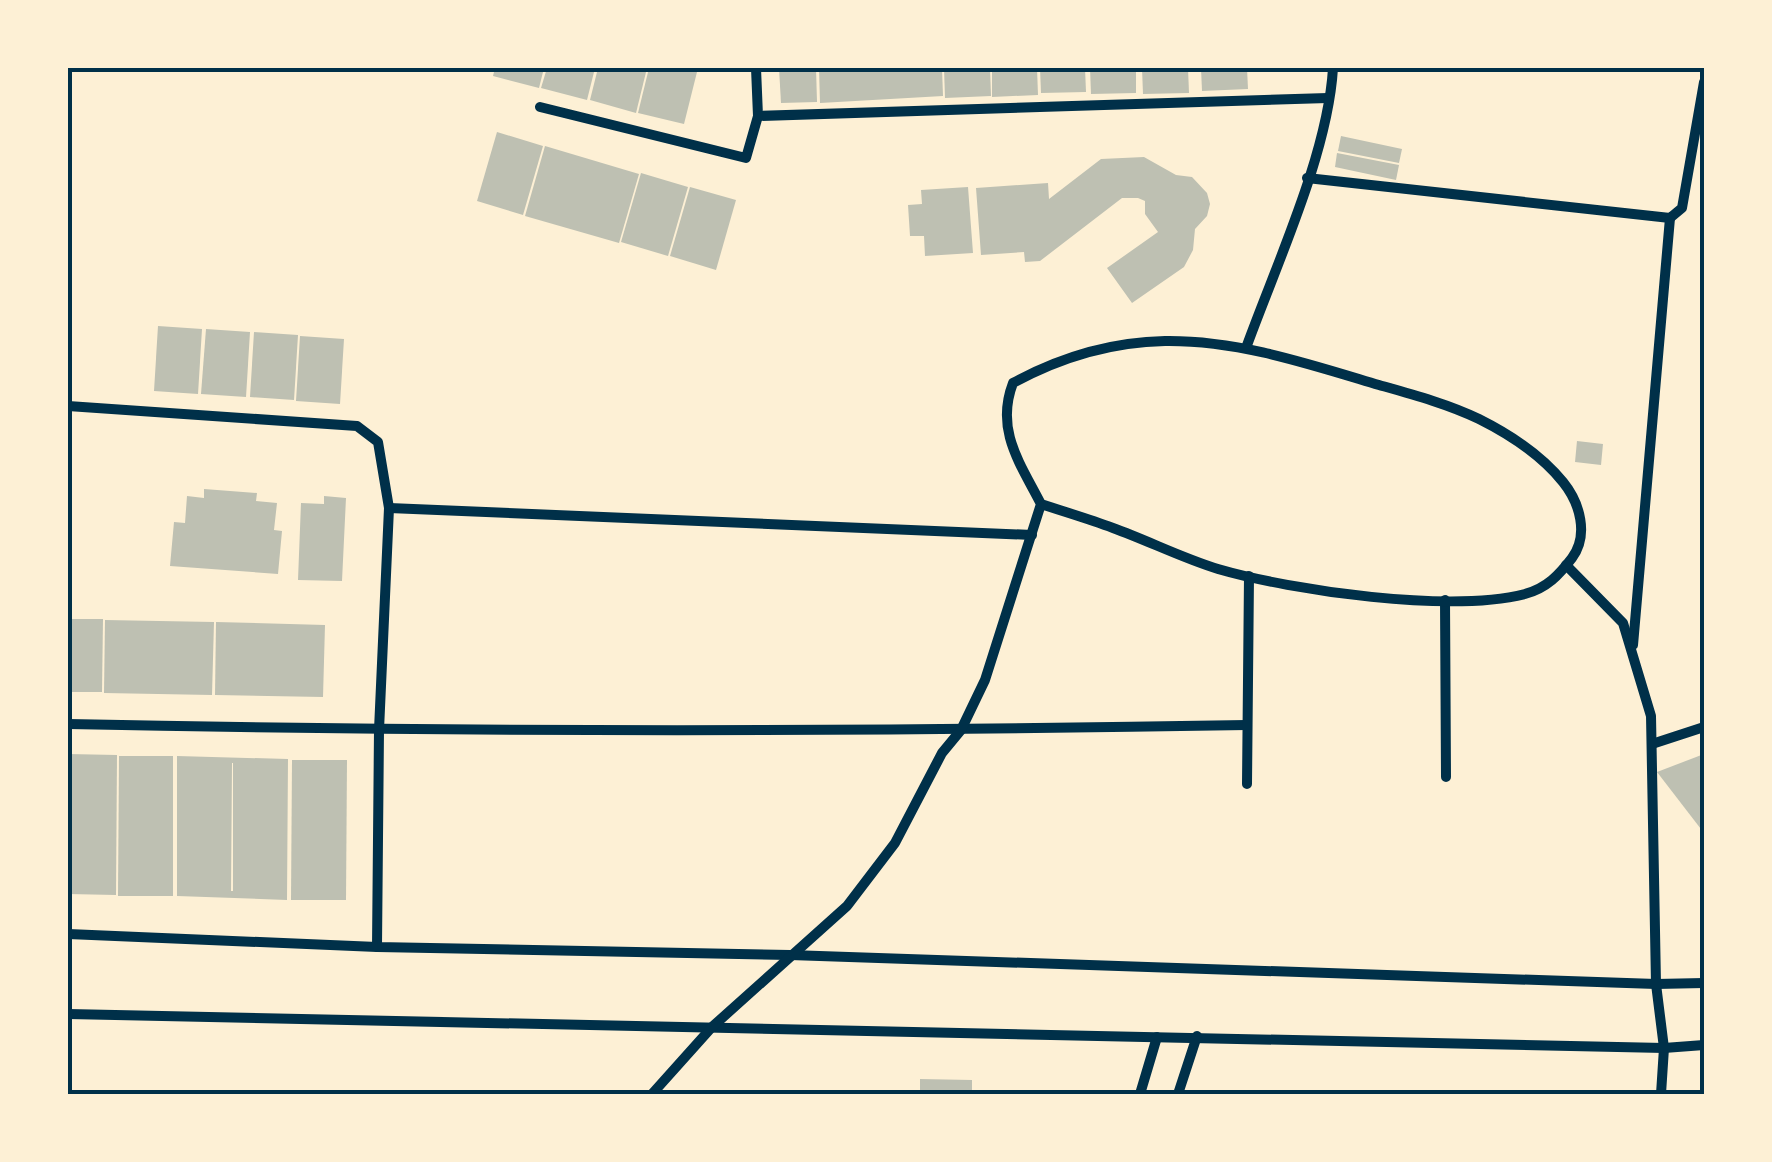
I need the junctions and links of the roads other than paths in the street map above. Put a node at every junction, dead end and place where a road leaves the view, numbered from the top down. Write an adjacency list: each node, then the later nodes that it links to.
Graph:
1 (756, 68): 6 (street)
2 (1333, 68): 4 (street)
3 (1704, 82): 8 (street)
4 (1328, 98): 6 (street); 7 (street)
5 (540, 107): 6 (street)
6 (758, 116)
7 (1307, 178): 8 (street); 9 (street)
8 (1670, 218): 17 (street)
9 (1246, 348): 11 (street); 14 (street)
10 (68, 406): 12 (street)
11 (1041, 504): 13 (street); 15 (street)
12 (389, 508): 13 (street); 21 (street)
13 (1032, 535): 22 (street)
14 (1566, 566): 16 (street); 17 (street)
15 (1249, 576): 16 (street); 19 (street)
16 (1446, 600): 24 (street)
17 (1632, 656): 23 (street)
18 (68, 724): 21 (street)
19 (1247, 725): 22 (street); 25 (street)
20 (1704, 726): 23 (street)
21 (379, 730): 22 (street); 27 (street)
22 (961, 730): 28 (street)
23 (1652, 744): 30 (street)
24 (1446, 777)
25 (1247, 784)
26 (68, 934): 27 (street)
27 (377, 947): 28 (street)
28 (790, 955): 30 (street); 32 (street)
29 (1704, 982): 30 (street)
30 (1656, 984): 36 (street)
31 (68, 1014): 32 (street)
32 (712, 1027): 34 (street); 37 (street)
33 (1197, 1036): 34 (street); 36 (street); 39 (street)
34 (1157, 1037): 38 (street)
35 (1704, 1045): 36 (street)
36 (1664, 1048): 40 (street)
37 (652, 1094)
38 (1140, 1094)
39 (1178, 1094)
40 (1661, 1094)

